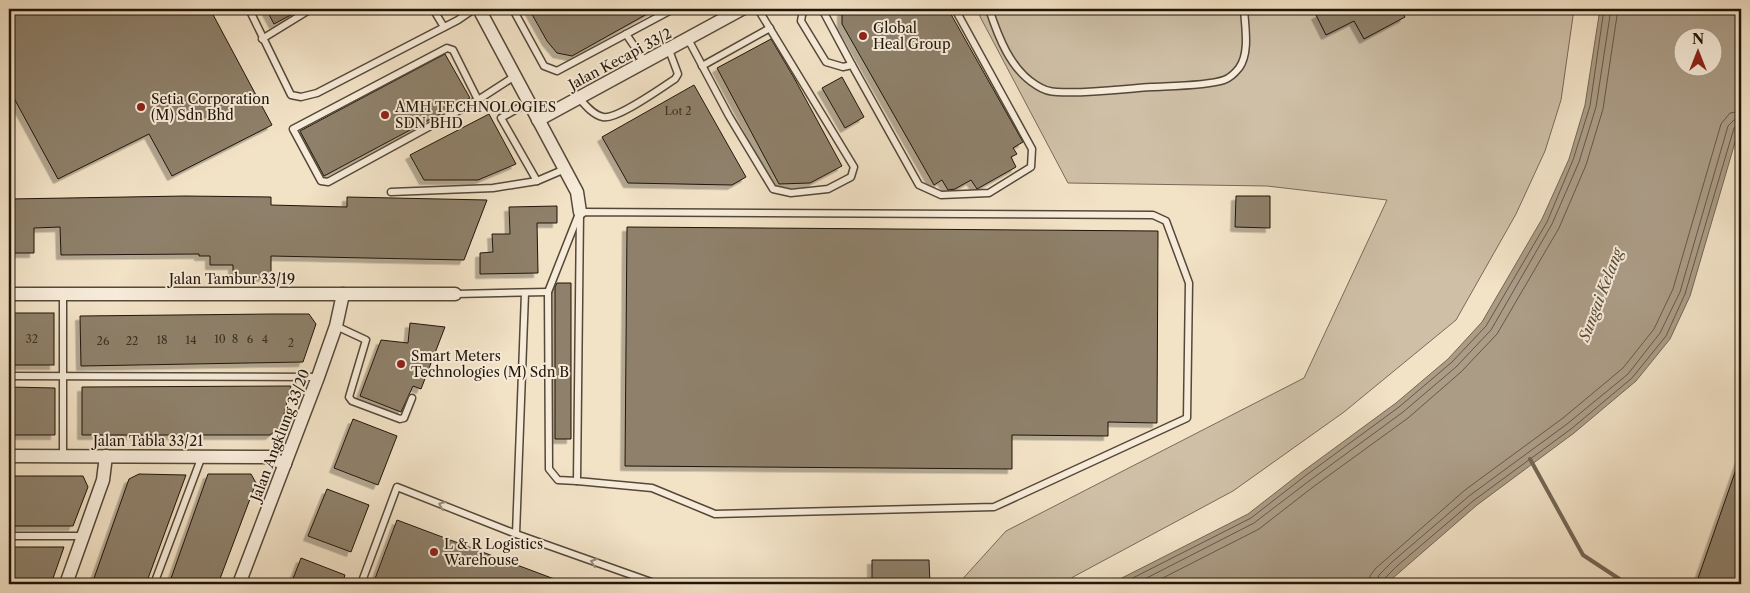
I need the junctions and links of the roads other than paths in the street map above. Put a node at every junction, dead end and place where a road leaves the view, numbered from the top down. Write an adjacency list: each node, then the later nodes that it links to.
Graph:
1 (249, 9): 18 (lane)
2 (308, 9): 18 (lane)
3 (434, 9): 15 (lane)
4 (474, 9): 15 (lane)
5 (479, 9): 24 (street)
6 (516, 9): 17 (lane)
7 (674, 9): 17 (lane)
8 (742, 9): 19 (street, Jalan Kecapi 33/2)
9 (758, 9): 16 (lane)
10 (806, 9): 22 (lane)
11 (822, 9): 22 (lane)
12 (955, 9): 22 (lane)
13 (989, 9): 14 (lane)
14 (1244, 9)
15 (444, 27): 18 (lane)
16 (770, 28): 23 (lane); 23 (lane)
17 (626, 34): 21 (lane)
18 (262, 38)
19 (688, 39): 20 (street, Jalan Kecapi 33/2); 23 (lane)
20 (669, 50): 21 (street, Jalan Kecapi 33/2); 25 (lane)
21 (645, 62): 25 (street, Jalan Kecapi 33/2)
22 (852, 65)
23 (702, 66)
24 (515, 76): 26 (lane); 27 (street)
25 (579, 98): 28 (street, Jalan Kecapi 33/2)
26 (478, 100): 26 (lane)
27 (529, 102): 28 (street); 30 (lane)
28 (538, 120): 29 (street)
29 (565, 169): 30 (lane); 32 (street)
30 (537, 182): 31 (lane)
31 (391, 192)
32 (580, 212): 33 (lane); 49 (lane); 49 (lane)
33 (548, 292): 34 (lane); 49 (lane)
34 (524, 293): 38 (lane); 50 (lane)
35 (9, 294): 36 (street, Jalan Tambur 33/19)
36 (62, 294): 37 (street, Jalan Tambur 33/19); 41 (lane)
37 (344, 294): 38 (street, Jalan Tambur 33/19); 39 (street, Jalan Angklung 33/20)
38 (455, 294)
39 (336, 326): 42 (street, Jalan Angklung 33/20); 43 (lane)
40 (9, 376): 41 (lane)
41 (62, 376): 42 (lane); 45 (lane)
42 (318, 377): 48 (street, Jalan Angklung 33/20)
43 (412, 398)
44 (9, 456): 45 (street, Jalan Tabla 33/21)
45 (63, 456): 46 (street, Jalan Tabla 33/21)
46 (106, 456): 47 (street, Jalan Tabla 33/21); 52 (street)
47 (202, 456): 48 (street, Jalan Tabla 33/21); 54 (lane)
48 (285, 464): 55 (street, Jalan Angklung 33/20)
49 (577, 481)
50 (516, 534): 56 (lane, one-way to 56); 57 (lane, one-way to 50)
51 (9, 536): 52 (lane)
52 (84, 536): 53 (street)
53 (66, 584)
54 (154, 584)
55 (239, 584)
56 (361, 584)
57 (657, 584)

